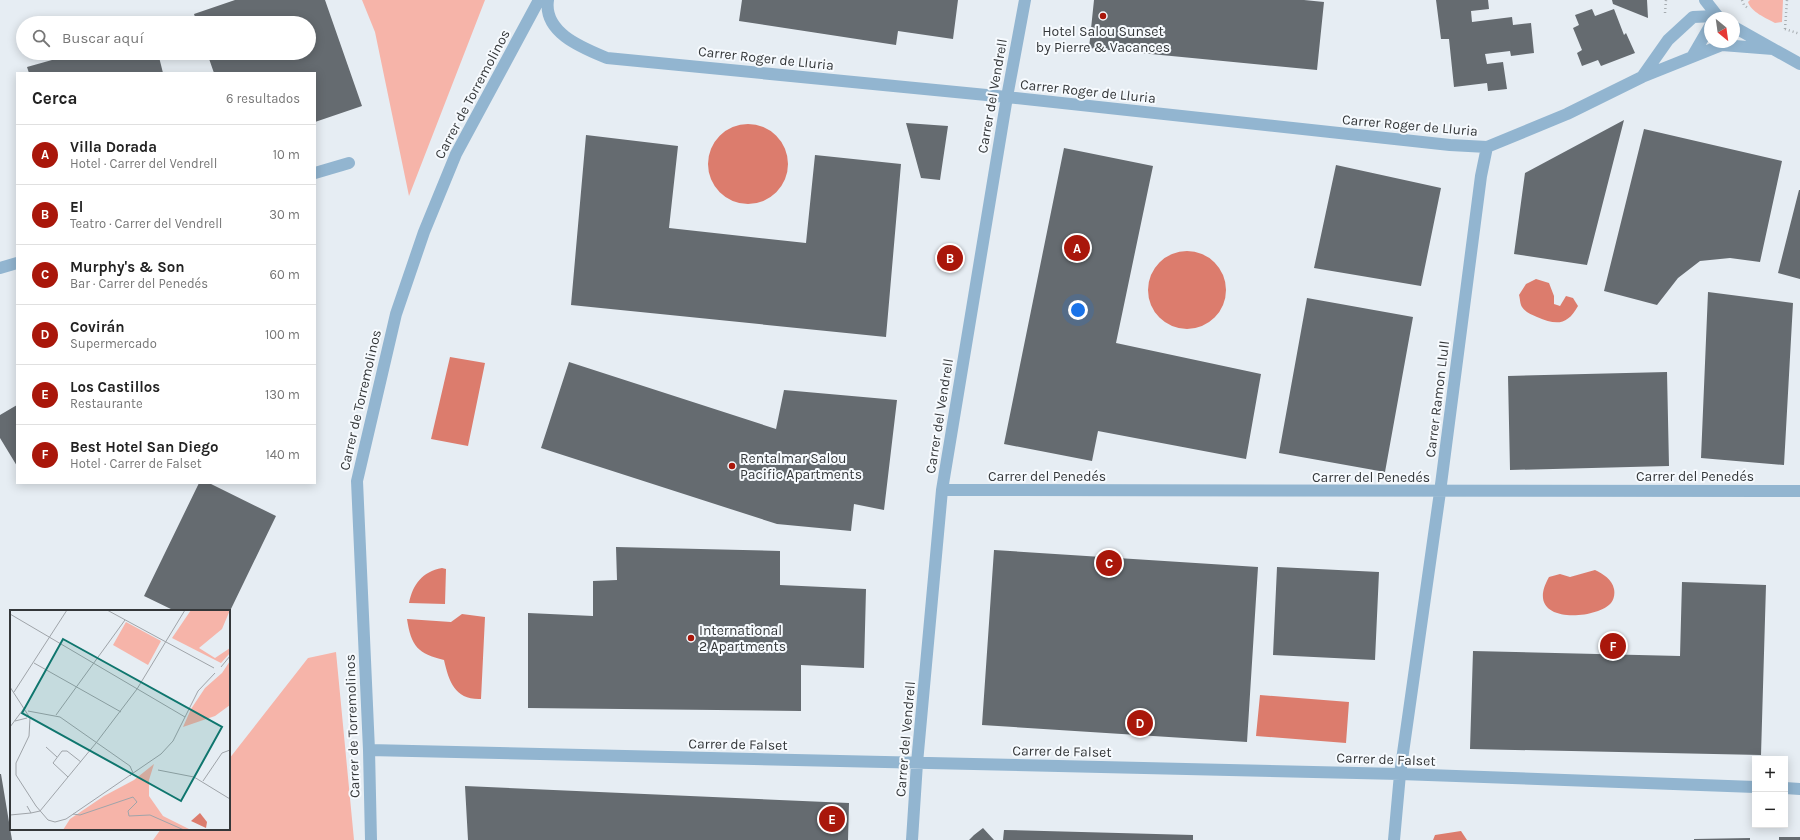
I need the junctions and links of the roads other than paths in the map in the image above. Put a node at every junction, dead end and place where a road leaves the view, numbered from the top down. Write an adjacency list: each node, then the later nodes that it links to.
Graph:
1 (540, 0): 22 (street, Carrer de Torremolinos)
2 (548, 0): 13 (street, Carrer Roger de Lluria)
3 (1025, 0): 13 (street, Carrer del Vendrell)
4 (1705, 0): 5 (street)
5 (1711, 12)
6 (1704, 18): 12 (street, Carrer Roger de Lluria)
7 (1740, 30): 9 (street)
8 (1704, 38): 10 (street)
9 (1773, 49): 10 (street, Carrer Roger de Lluria); 11 (street)
10 (1692, 57): 12 (street, Carrer Roger de Lluria)
11 (1800, 64)
12 (1642, 77): 14 (street, Carrer Roger de Lluria)
13 (1007, 97): 14 (street, Carrer Roger de Lluria); 19 (street, Carrer del Vendrell)
14 (1487, 147): 21 (street, Carrer Ramon Llull)
15 (349, 163): 16 (street)
16 (316, 173)
17 (16, 263): 18 (street)
18 (0, 268)
19 (942, 490): 21 (street, Carrer del Penedés); 23 (street, Carrer del Vendrell)
20 (1800, 491): 21 (street, Carrer del Penedés)
21 (1440, 492): 24 (street, Carrer Ramon Llull)
22 (369, 750): 23 (street, Carrer de Falset); 28 (street, Carrer de Torremolinos)
23 (917, 763): 24 (street, Carrer de Falset); 29 (street, Carrer del Vendrell)
24 (1400, 774): 25 (street, Carrer de Falset); 30 (street, Carrer Ramon Llull)
25 (1752, 787)
26 (1788, 788): 27 (street)
27 (1800, 789)
28 (371, 840)
29 (912, 840)
30 (1394, 840)

